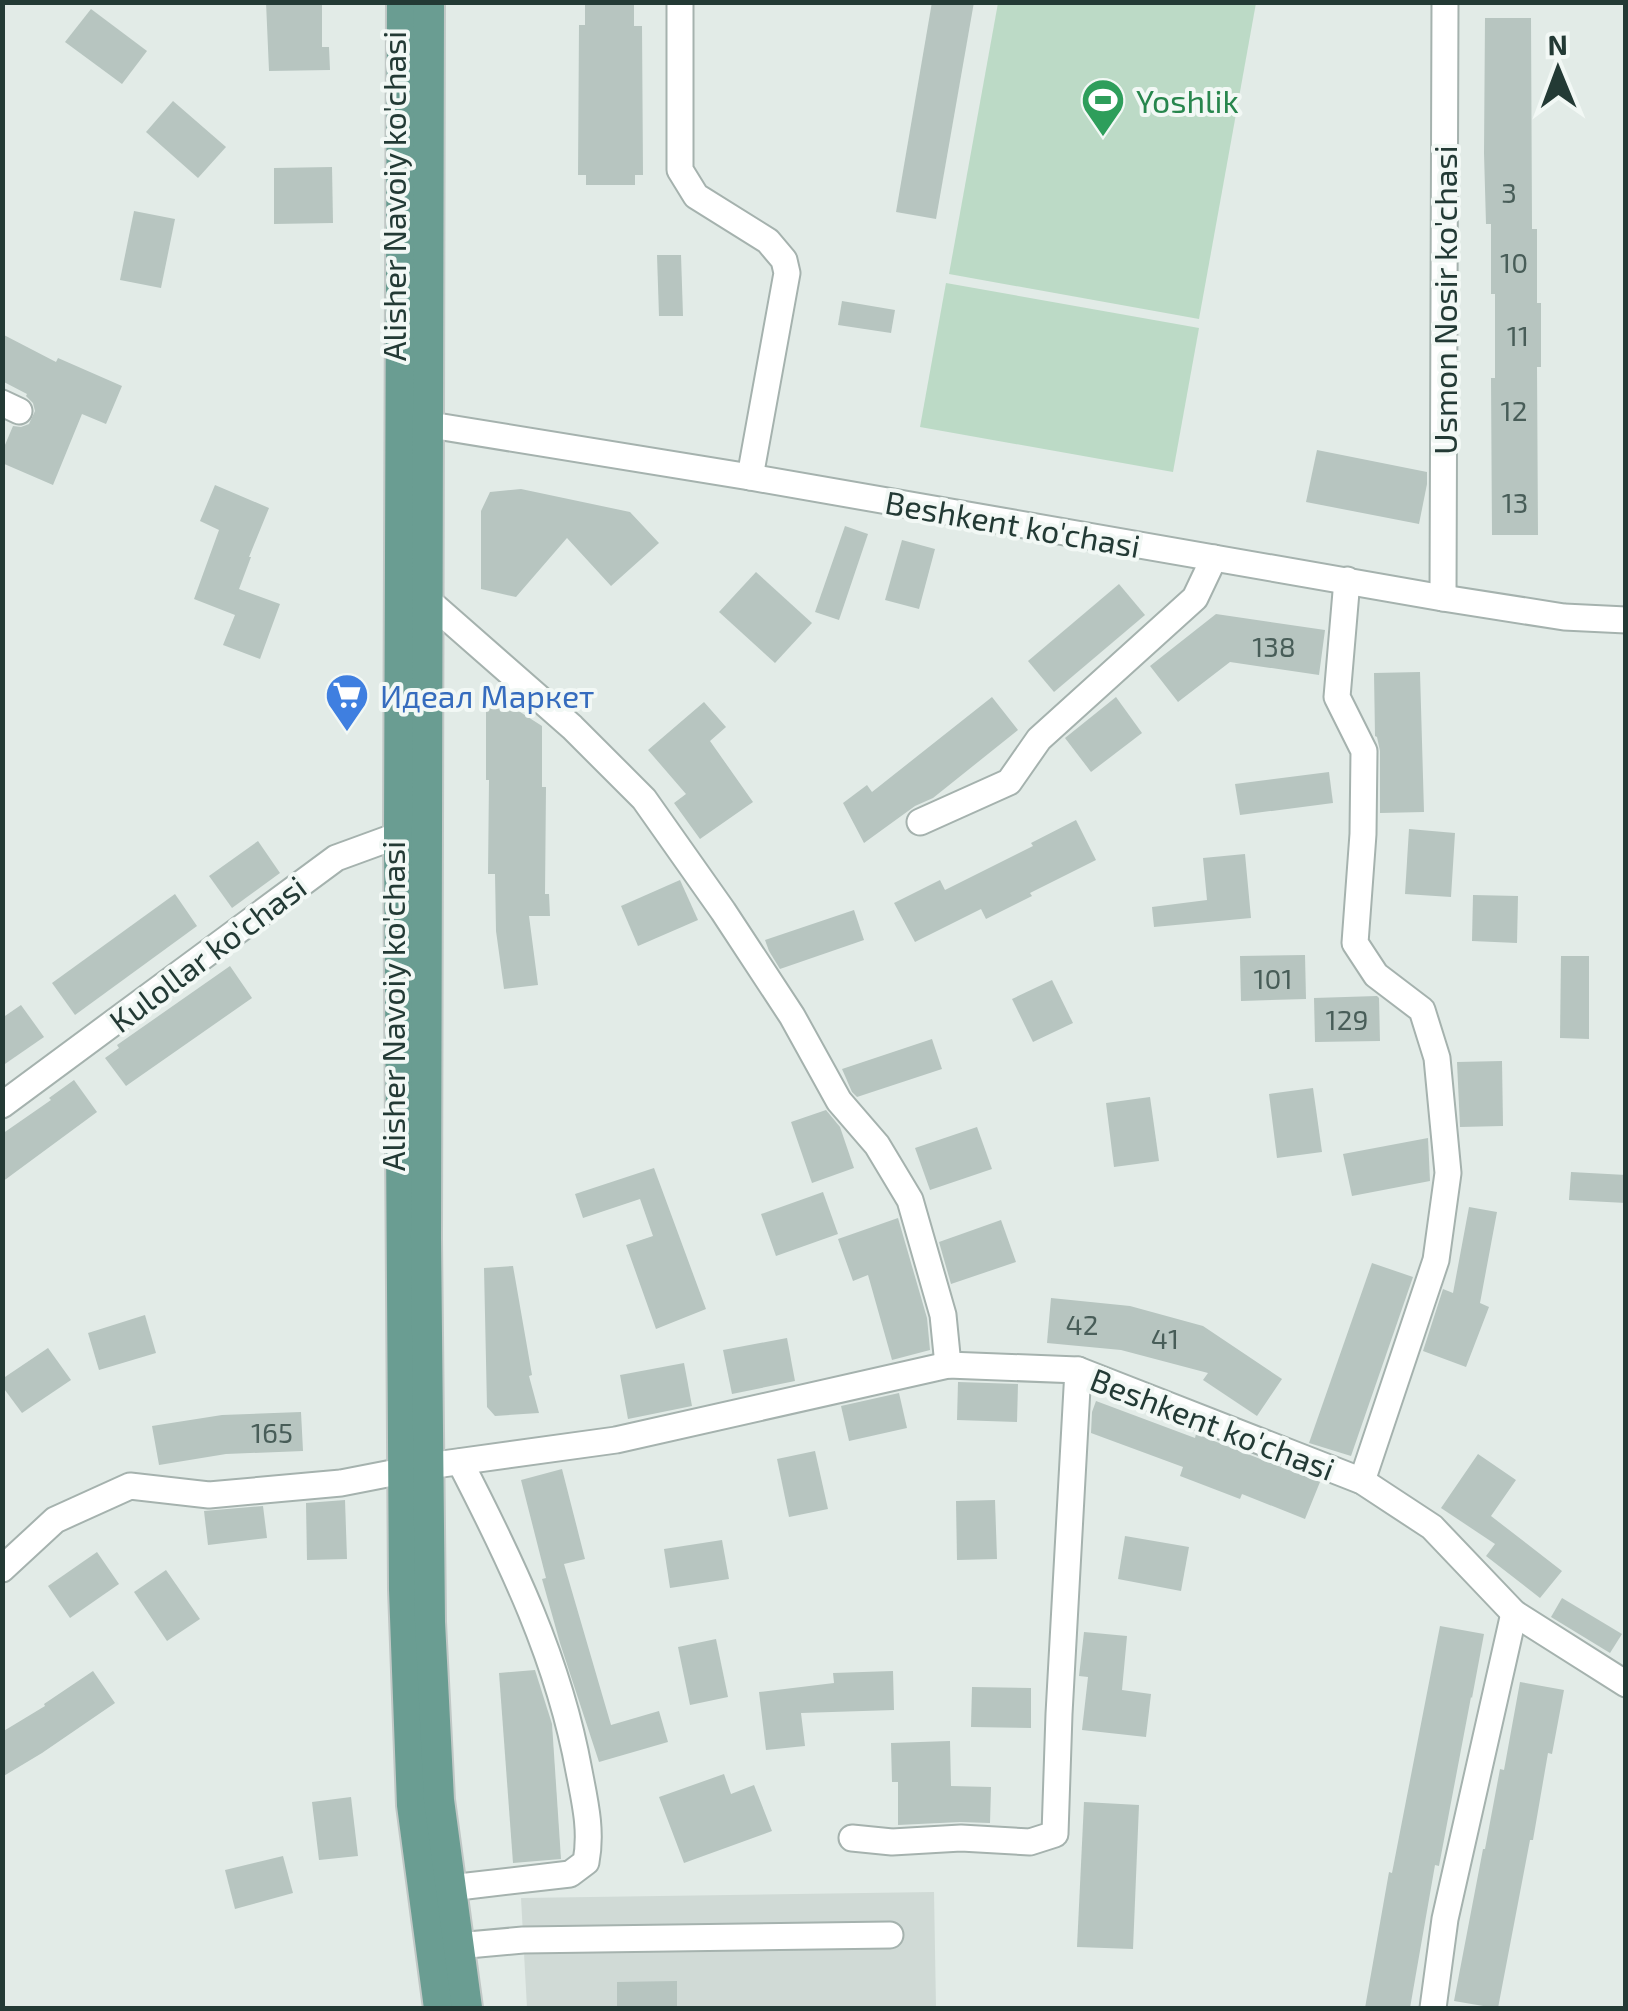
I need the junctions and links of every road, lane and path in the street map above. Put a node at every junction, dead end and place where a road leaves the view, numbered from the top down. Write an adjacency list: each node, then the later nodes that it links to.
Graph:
1 (402, 2): 5 (main road, Alisher Navoiy ko'chasi)
2 (429, 2): 5 (main road, Alisher Navoiy ko'chasi)
3 (680, 2): 6 (street)
4 (1445, 2): 10 (street, Usmon Nosir ko'chasi)
5 (414, 422): 6 (street, Beshkent ko'chasi); 8 (main road, Alisher Navoiy ko'chasi); 11 (main road, Alisher Navoiy ko'chasi)
6 (750, 477): 7 (street, Beshkent ko'chasi)
7 (1214, 558): 9 (street, Beshkent ko'chasi); 13 (street)
8 (400, 578): 11 (street); 14 (main road, Alisher Navoiy ko'chasi)
9 (1348, 580): 10 (street, Beshkent ko'chasi); 20 (street)
10 (1444, 598): 12 (street, Beshkent ko'chasi)
11 (428, 599): 14 (main road, Alisher Navoiy ko'chasi); 16 (street)
12 (1626, 620)
13 (920, 822)
14 (413, 835): 15 (street, Kulollar ko'chasi); 19 (main road, Alisher Navoiy ko'chasi)
15 (2, 1105)
16 (948, 1366): 17 (street, Beshkent ko'chasi); 18 (street, Beshkent ko'chasi)
17 (1078, 1370): 20 (street, Beshkent ko'chasi); 24 (street)
18 (460, 1462): 19 (street, Beshkent ko'chasi); 25 (street)
19 (415, 1468): 21 (street); 25 (main road, Alisher Navoiy ko'chasi); 28 (main road, Alisher Navoiy ko'chasi)
20 (1362, 1481): 22 (street, Beshkent ko'chasi)
21 (2, 1568)
22 (1514, 1613): 23 (street, Beshkent ko'chasi); 30 (street)
23 (1626, 1684)
24 (852, 1838)
25 (450, 1888): 27 (main road, Alisher Navoiy ko'chasi)
26 (890, 1936): 27 (street)
27 (457, 1946): 29 (main road, Alisher Navoiy ko'chasi)
28 (439, 2008)
29 (467, 2008)
30 (1433, 2008)

